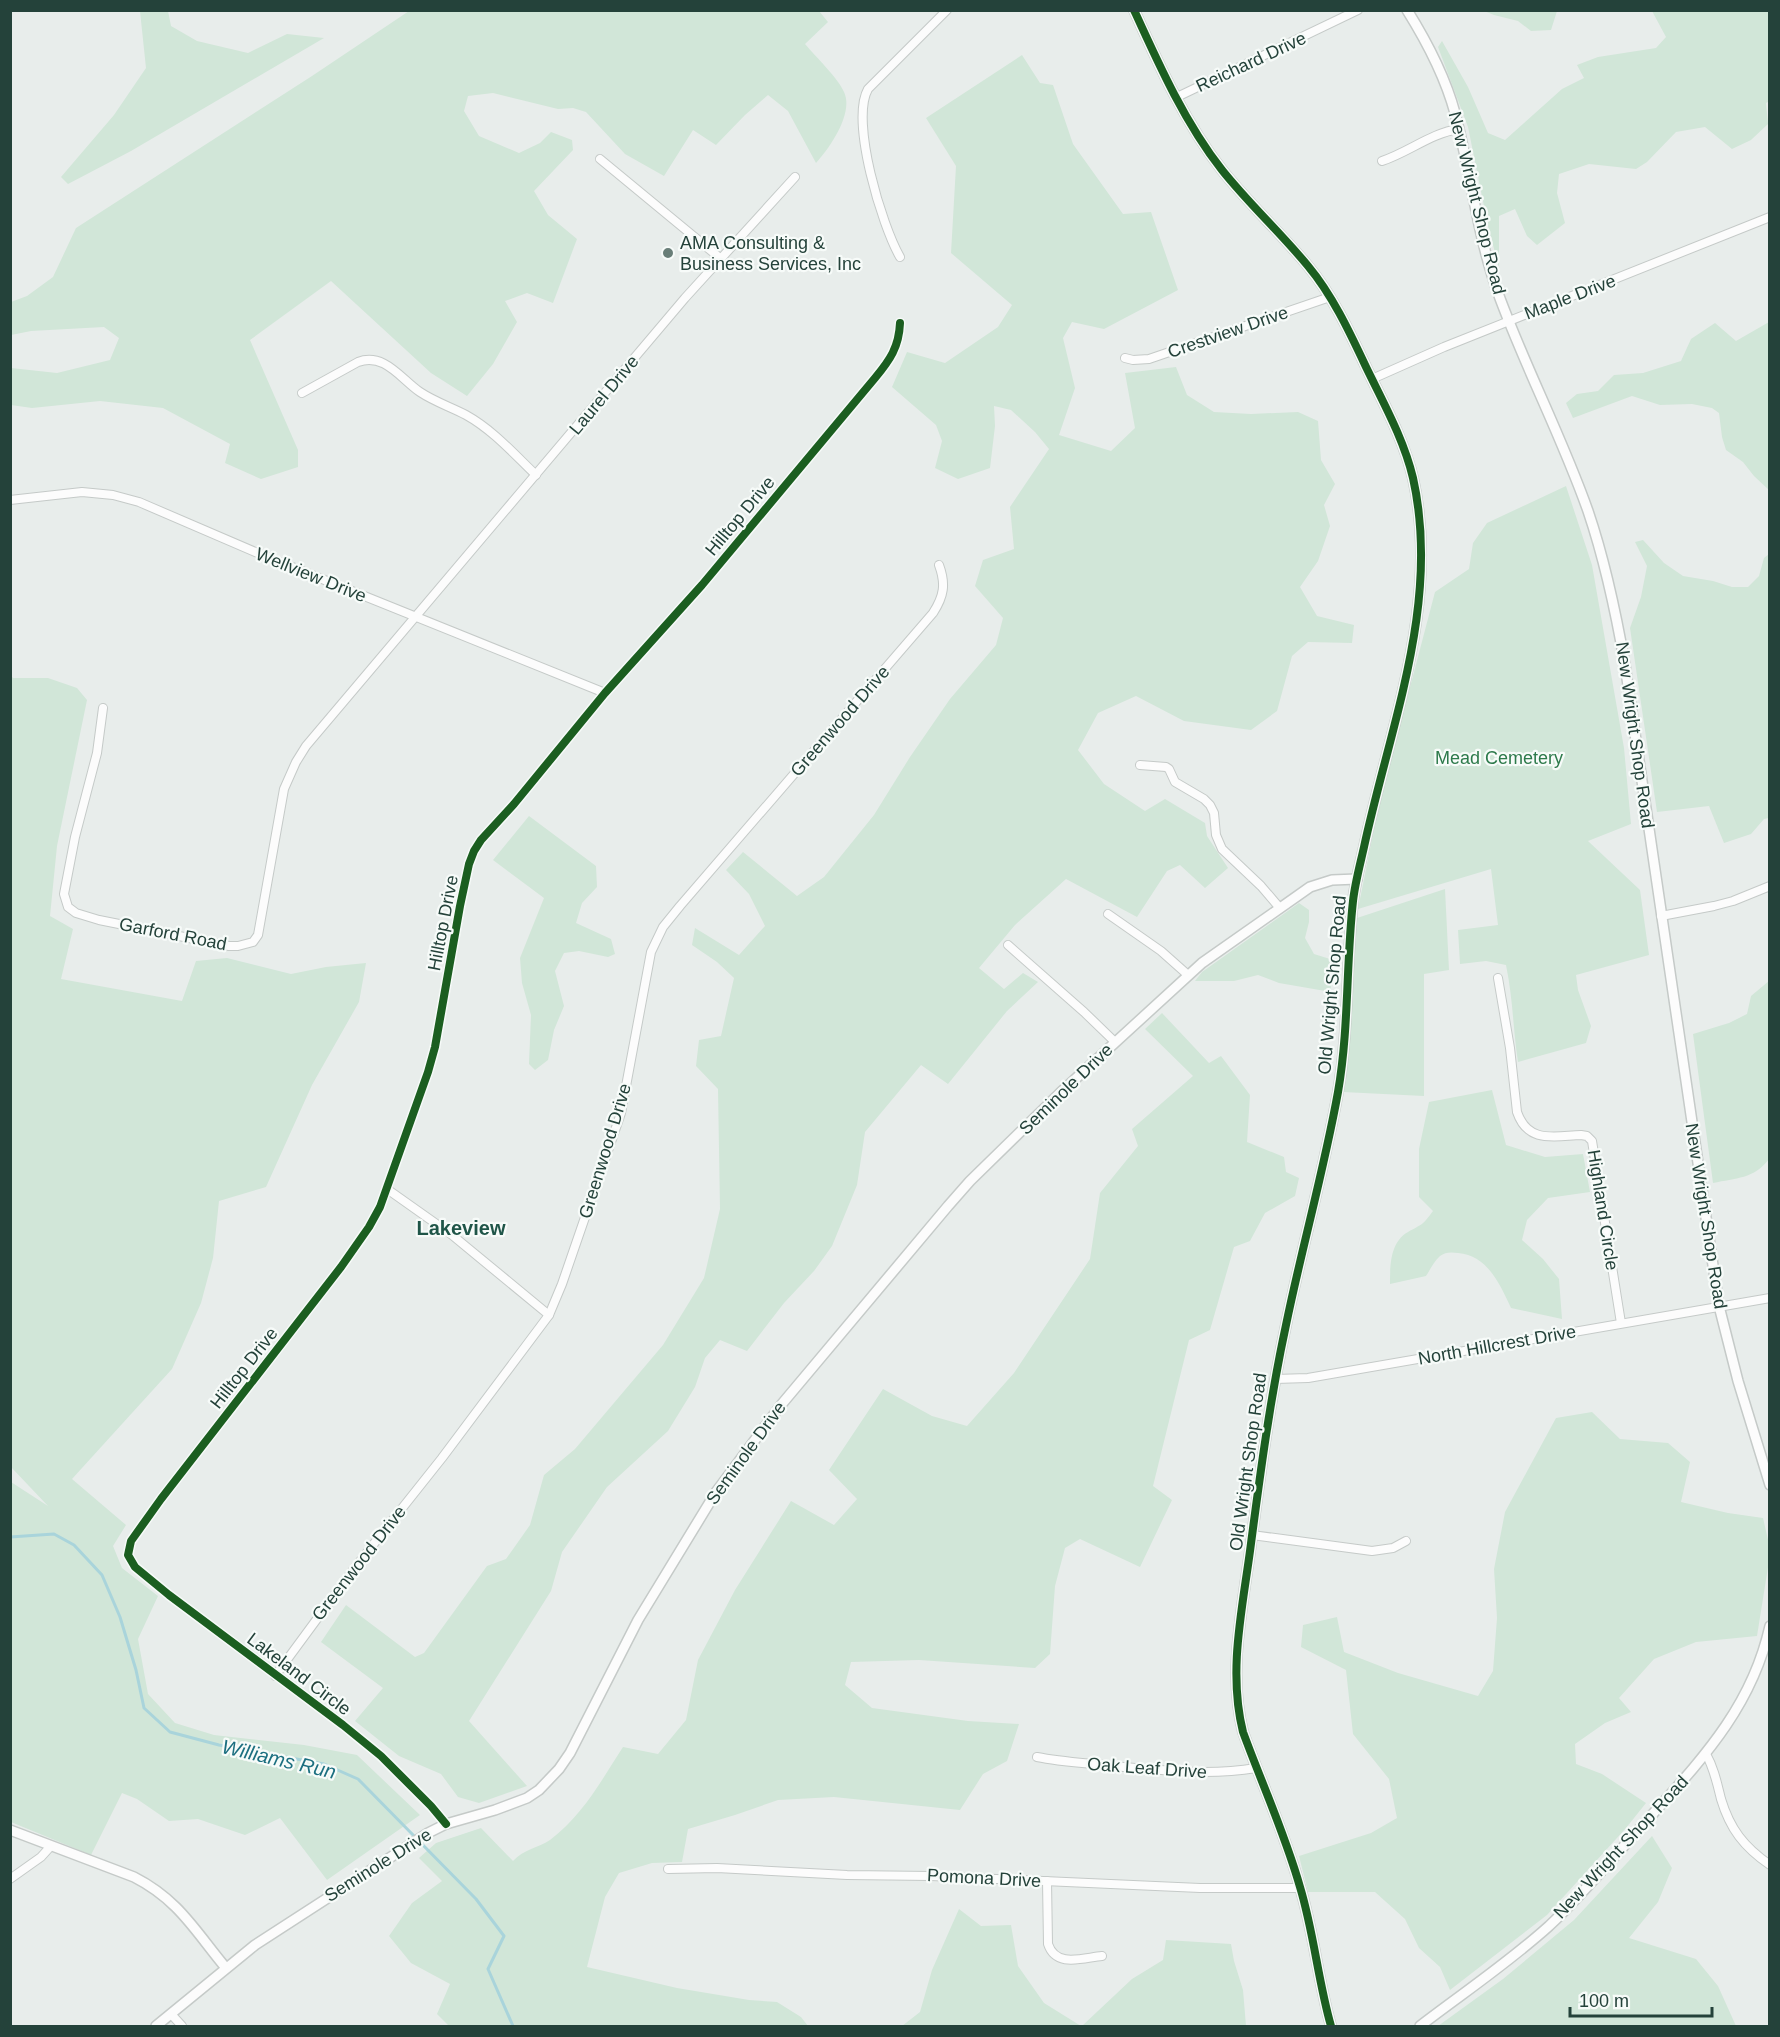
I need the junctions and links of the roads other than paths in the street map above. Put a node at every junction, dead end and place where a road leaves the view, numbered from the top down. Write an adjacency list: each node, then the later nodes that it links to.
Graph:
1 (947, 10): 11 (street)
2 (1134, 10): 5 (street, Old Wright Shop Road)
3 (1358, 10): 5 (street, Reichard Drive)
4 (1407, 10): 6 (street, New Wright Shop Road)
5 (1177, 97): 13 (street, Old Wright Shop Road)
6 (1459, 129): 8 (street); 14 (street, New Wright Shop Road)
7 (600, 159): 12 (street)
8 (1382, 161)
9 (795, 177): 12 (street, Laurel Drive)
10 (1770, 217): 14 (street, Maple Drive)
11 (900, 257)
12 (720, 258): 19 (street, Laurel Drive)
13 (1330, 297): 16 (street, Crestview Drive); 17 (street, Old Wright Shop Road)
14 (1509, 321): 17 (street, Maple Drive); 30 (street, New Wright Shop Road)
15 (900, 323): 23 (street, Hilltop Drive)
16 (1125, 358)
17 (1372, 379): 26 (street, Old Wright Shop Road)
18 (302, 393): 19 (street)
19 (536, 475): 22 (street, Laurel Drive)
20 (10, 500): 22 (street, Wellview Drive)
21 (939, 565): 38 (street, Greenwood Drive)
22 (415, 617): 23 (street, Wellview Drive); 24 (street, Garford Road)
23 (605, 693): 35 (street, Hilltop Drive)
24 (103, 708)
25 (1140, 765): 28 (street)
26 (1357, 879): 28 (street, Seminole Drive); 40 (street, Old Wright Shop Road)
27 (1770, 885): 30 (street)
28 (1279, 907): 32 (street, Seminole Drive)
29 (1108, 914): 32 (street)
30 (1661, 916): 37 (street, New Wright Shop Road)
31 (1008, 945): 34 (street)
32 (1188, 975): 34 (street, Seminole Drive)
33 (1498, 978): 39 (street, Highland Circle)
34 (1114, 1042): 50 (street, Seminole Drive)
35 (387, 1189): 38 (street); 44 (street, Hilltop Drive)
36 (1770, 1298): 37 (street, North Hillcrest Drive)
37 (1719, 1306): 39 (street, North Hillcrest Drive); 41 (street, New Wright Shop Road)
38 (549, 1315): 46 (street, Greenwood Drive)
39 (1621, 1323): 40 (street, North Hillcrest Drive)
40 (1275, 1379): 42 (street, Old Wright Shop Road)
41 (1770, 1485)
42 (1252, 1535): 43 (street); 49 (street, Old Wright Shop Road)
43 (1406, 1541)
44 (129, 1554): 46 (street, Lakeland Circle)
45 (1770, 1626): 47 (street, New Wright Shop Road)
46 (275, 1676): 50 (street, Lakeland Circle)
47 (1706, 1754): 53 (street); 64 (street, New Wright Shop Road)
48 (1037, 1757): 49 (street, Oak Leaf Drive)
49 (1256, 1768): 57 (street, Old Wright Shop Road)
50 (446, 1824): 59 (street, Seminole Drive)
51 (10, 1830): 52 (street)
52 (50, 1847): 55 (street); 59 (street)
53 (1770, 1865)
54 (668, 1869): 56 (street, Pomona Drive)
55 (10, 1880)
56 (1047, 1881): 57 (street, Pomona Drive); 58 (street)
57 (1301, 1888): 63 (street, Old Wright Shop Road)
58 (1102, 1956)
59 (226, 1968): 60 (street, Seminole Drive)
60 (171, 2014): 61 (street, Seminole Drive); 62 (street)
61 (156, 2026)
62 (182, 2026)
63 (1331, 2026)
64 (1420, 2026)

